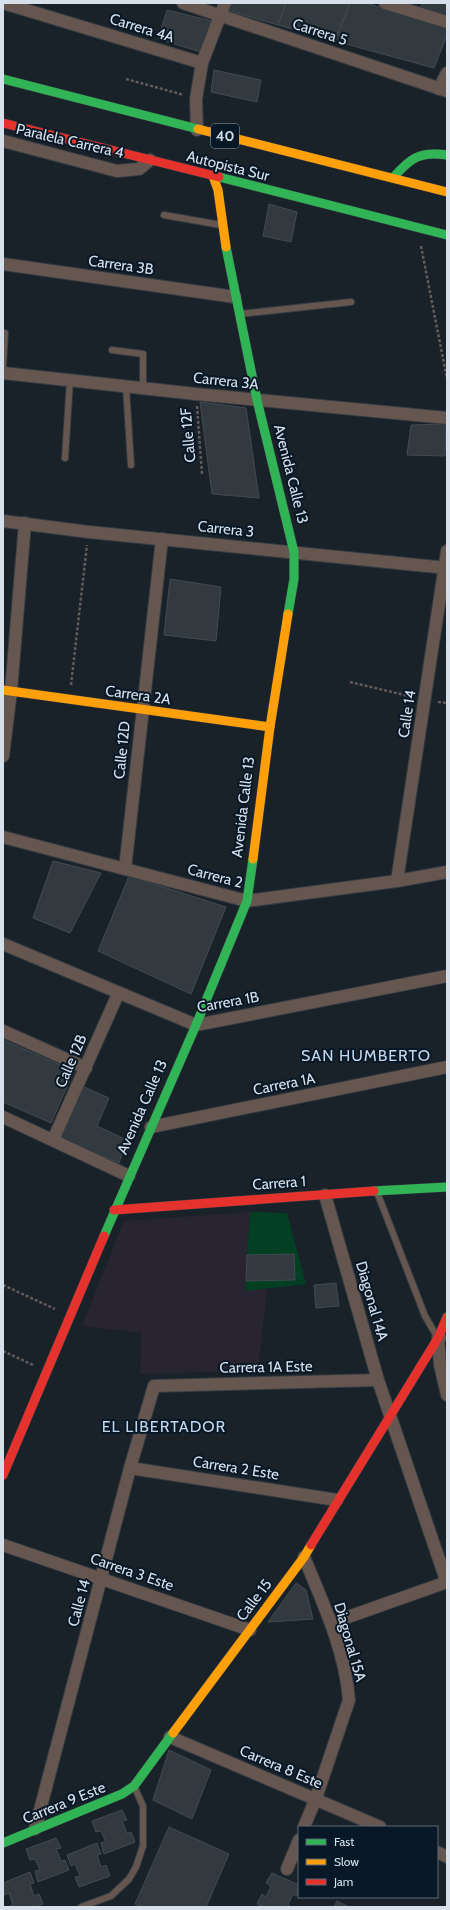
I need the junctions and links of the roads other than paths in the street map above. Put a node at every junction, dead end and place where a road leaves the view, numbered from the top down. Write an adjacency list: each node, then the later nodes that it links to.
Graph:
1 (3, 3): 7 (street, Carrera 4A)
2 (183, 3): 5 (street, Carrera 5)
3 (225, 3): 5 (street)
4 (385, 3): 6 (street)
5 (220, 16): 7 (street); 10 (street, Carrera 5)
6 (447, 22)
7 (202, 63): 12 (street)
8 (447, 73): 10 (street)
9 (3, 79): 12 (main road, Autopista Sur / 40)
10 (443, 90)
11 (3, 123): 15 (main road, Autopista Sur)
12 (197, 130): 17 (main road, Autopista Sur / 40)
13 (3, 141): 15 (street, Paralela Carrera 4)
14 (447, 155): 17 (main road)
15 (150, 160): 16 (main road, Autopista Sur)
16 (213, 176): 20 (main road, Avenida Calle 13); 21 (main road, Autopista Sur)
17 (393, 178): 18 (main road, Autopista Sur / 40)
18 (447, 192)
19 (164, 215): 20 (lane)
20 (222, 225): 23 (main road, Avenida Calle 13)
21 (447, 235)
22 (3, 264): 23 (street, Carrera 3B)
23 (235, 297): 25 (main road, Avenida Calle 13)
24 (351, 302): 25 (lane)
25 (239, 314): 33 (main road, Avenida Calle 13)
26 (3, 333): 28 (lane)
27 (112, 350): 32 (lane)
28 (3, 366)
29 (3, 373): 30 (street, Carrera 3A)
30 (70, 380): 31 (street, Carrera 3A); 35 (lane)
31 (126, 387): 32 (street, Carrera 3A); 36 (lane)
32 (143, 389): 33 (street, Carrera 3A)
33 (257, 400): 34 (street, Carrera 3A); 40 (main road, Avenida Calle 13)
34 (447, 418)
35 (65, 458)
36 (132, 465)
37 (3, 521): 38 (street, Carrera 3)
38 (25, 523): 39 (street, Carrera 3); 43 (street)
39 (162, 539): 40 (street, Carrera 3); 44 (street, Calle 12D)
40 (294, 552): 42 (street, Carrera 3); 45 (main road, Avenida Calle 13)
41 (447, 552): 42 (street, Calle 14)
42 (446, 568): 50 (street, Calle 14)
43 (7, 690): 44 (main road, Carrera 2A); 46 (street)
44 (143, 710): 45 (main road, Carrera 2A); 48 (street, Calle 12D)
45 (270, 727): 51 (main road, Avenida Calle 13)
46 (3, 756)
47 (3, 837): 48 (street, Carrera 2)
48 (125, 869): 51 (street, Carrera 2)
49 (447, 872): 50 (street, Carrera 2)
50 (397, 881): 51 (street, Carrera 2)
51 (247, 901): 55 (main road, Avenida Calle 13)
52 (3, 944): 54 (street, Carrera 1B)
53 (447, 976): 55 (street, Carrera 1B)
54 (118, 994): 55 (street, Carrera 1B); 58 (street, Calle 12B)
55 (196, 1025): 60 (main road, Avenida Calle 13)
56 (3, 1031): 58 (street)
57 (447, 1067): 60 (street, Carrera 1A)
58 (86, 1068): 61 (street, Calle 12B)
59 (3, 1117): 61 (street)
60 (151, 1127): 62 (main road, Avenida Calle 13)
61 (53, 1140): 62 (street)
62 (129, 1176): 66 (main road, Avenida Calle 13)
63 (447, 1187): 64 (main road, Carrera 1)
64 (376, 1191): 65 (main road, Carrera 1); 68 (lane)
65 (325, 1195): 66 (main road, Carrera 1); 69 (street, Diagonal 14A)
66 (114, 1210): 74 (main road, Avenida Calle 13)
67 (447, 1317): 68 (main road, Calle 15)
68 (442, 1338): 71 (street); 72 (main road, Calle 15)
69 (378, 1380): 70 (street, Carrera 1A Este); 72 (street, Diagonal 14A)
70 (154, 1386): 73 (street, Calle 14)
71 (447, 1395)
72 (389, 1415): 75 (main road, Calle 15); 79 (street, Diagonal 14A)
73 (130, 1468): 75 (street, Carrera 2 Este); 78 (street, Calle 14)
74 (3, 1475)
75 (337, 1500): 77 (main road, Calle 15)
76 (3, 1545): 78 (street, Carrera 3 Este)
77 (304, 1557): 80 (street, Diagonal 15A); 81 (main road, Calle 15)
78 (102, 1579): 81 (street, Carrera 3 Este); 87 (street, Calle 14)
79 (447, 1582): 80 (street)
80 (331, 1622): 84 (street, Diagonal 15A)
81 (250, 1630): 82 (main road, Calle 15)
82 (170, 1737): 83 (main road, Calle 15); 84 (street, Carrera 8 Este)
83 (134, 1786): 87 (main road, Carrera 9 Este); 93 (lane)
84 (316, 1798): 85 (street, Diagonal 15A); 86 (street, Carrera 8 Este)
85 (304, 1826)
86 (378, 1826)
87 (36, 1829): 88 (main road, Carrera 9 Este)
88 (3, 1842)
89 (298, 1842): 92 (street)
90 (438, 1852): 91 (street)
91 (447, 1857)
92 (287, 1869)
93 (81, 1907)

